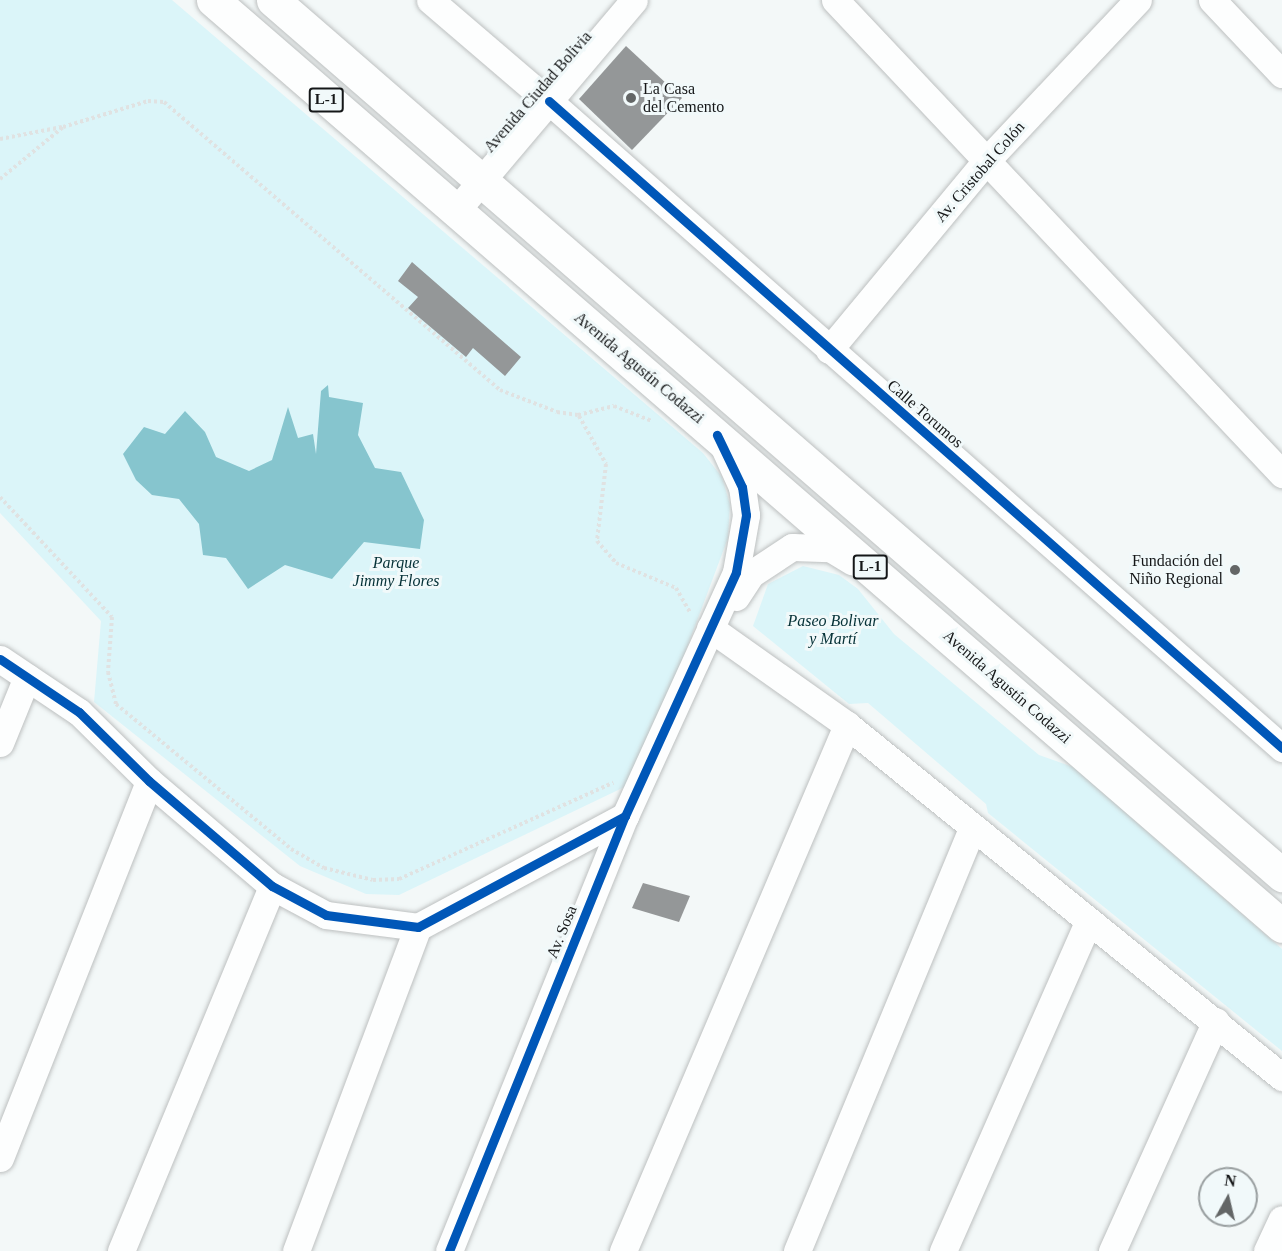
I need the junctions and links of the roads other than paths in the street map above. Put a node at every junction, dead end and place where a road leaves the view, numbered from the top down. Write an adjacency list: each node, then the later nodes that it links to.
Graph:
1 (213, 0): 12 (main road, Avenida Agustín Codazzi / L-1)
2 (273, 0): 11 (main road, L-1)
3 (430, 0): 9 (street, Calle Torumos)
4 (633, 0): 9 (street, Avenida Ciudad Bolivia)
5 (835, 0): 10 (street)
6 (1138, 0): 10 (street, Av. Cristobal Colón)
7 (1212, 0): 8 (street)
8 (1282, 74)
9 (542, 95): 11 (street, Avenida Ciudad Bolivia); 13 (street, Calle Torumos)
10 (987, 160): 13 (street, Av. Cristobal Colón); 15 (street)
11 (474, 174): 12 (street, Avenida Ciudad Bolivia); 26 (main road, L-1)
12 (447, 205): 14 (main road, Avenida Agustín Codazzi / L-1)
13 (829, 350): 22 (street, Calle Torumos)
14 (717, 435): 16 (main road, Avenida Agustín Codazzi / L-1); 17 (street)
15 (1282, 474)
16 (895, 589): 17 (street, Av. Sosa); 29 (main road, Avenida Agustín Codazzi / L-1)
17 (703, 618): 20 (street); 24 (street, Av. Sosa)
18 (0, 659): 19 (street)
19 (27, 677): 21 (street); 23 (street)
20 (847, 725): 25 (street); 38 (street)
21 (0, 743)
22 (1280, 744)
23 (148, 781): 27 (street); 33 (street)
24 (625, 816): 30 (street); 37 (street, Av. Sosa)
25 (972, 828): 28 (street); 39 (street)
26 (1282, 875)
27 (272, 886): 30 (street); 35 (street)
28 (1088, 922): 31 (street); 40 (street)
29 (1282, 926)
30 (418, 927): 36 (street)
31 (1216, 1022): 32 (street); 41 (street)
32 (1282, 1077)
33 (0, 1158)
34 (1282, 1219): 42 (street)
35 (121, 1251)
36 (296, 1251)
37 (449, 1251)
38 (623, 1251)
39 (797, 1251)
40 (943, 1251)
41 (1112, 1251)
42 (1267, 1251)

